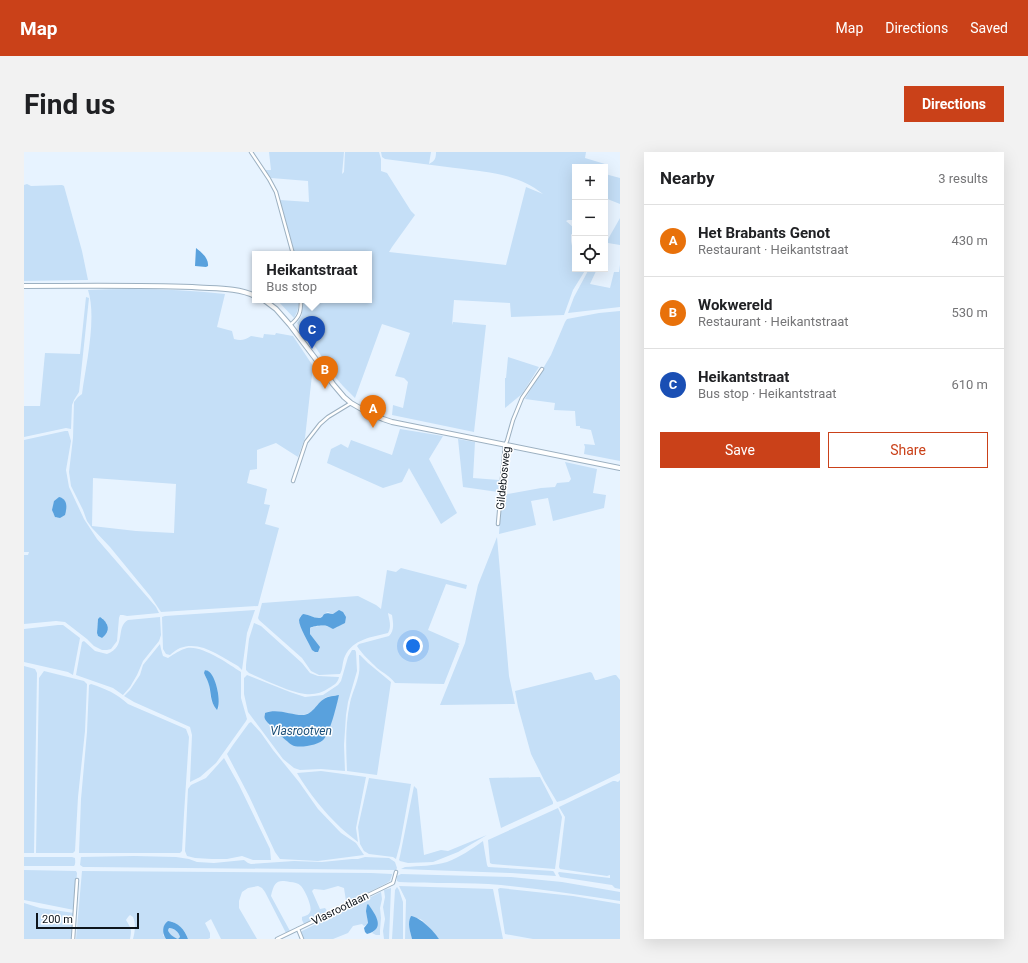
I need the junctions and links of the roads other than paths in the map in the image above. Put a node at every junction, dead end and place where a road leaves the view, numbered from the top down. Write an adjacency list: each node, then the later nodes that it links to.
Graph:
1 (251, 152): 2 (street)
2 (292, 251)
3 (24, 286): 4 (street)
4 (252, 294)
5 (268, 303): 7 (street)
6 (301, 303): 7 (street)
7 (290, 325): 9 (street)
8 (542, 369): 10 (street, Gildebosweg)
9 (351, 403): 10 (street); 12 (street)
10 (505, 444): 11 (street); 13 (street, Gildebosweg)
11 (620, 468)
12 (293, 481)
13 (498, 524)
14 (396, 872): 16 (street, Vlasrootlaan)
15 (77, 880): 17 (street)
16 (298, 929): 18 (street, Vlasrootlaan); 19 (street)
17 (73, 939)
18 (277, 939)
19 (302, 939)

